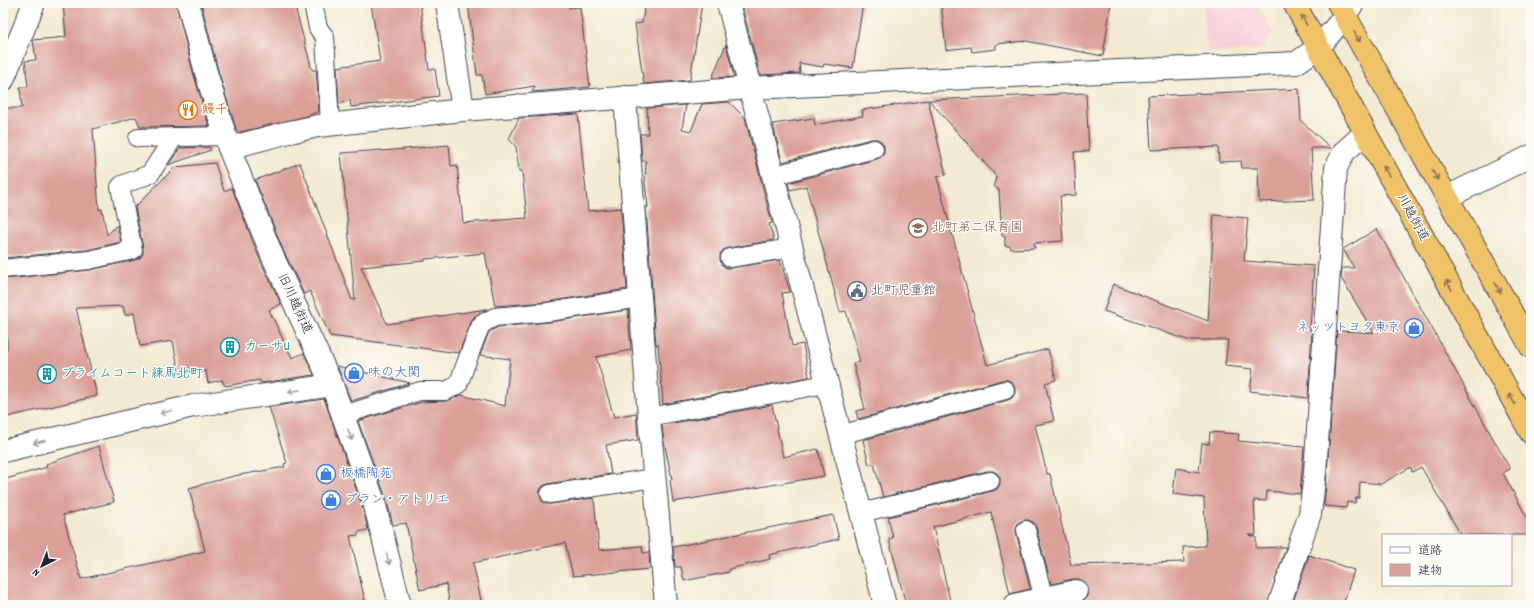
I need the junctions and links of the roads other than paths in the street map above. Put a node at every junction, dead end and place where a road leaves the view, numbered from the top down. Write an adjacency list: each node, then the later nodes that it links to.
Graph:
1 (34, 3): 9 (street)
2 (188, 3): 17 (street, 旧川越街道)
3 (313, 3): 13 (lane)
4 (447, 3): 12 (street)
5 (728, 3): 10 (street)
6 (1294, 3): 8 (highway, 川越街道, one-way to 6)
7 (1345, 7): 8 (street); 21 (highway, one-way to 21)
8 (1319, 47): 10 (street); 14 (highway, 川越街道)
9 (3, 80)
10 (749, 88): 11 (street); 20 (street)
11 (625, 97): 12 (street); 25 (street)
12 (463, 110): 13 (street)
13 (330, 124): 17 (street)
14 (1365, 133): 32 (highway, 川越街道, one-way to 14); 46 (street)
15 (174, 137): 16 (lane); 17 (lane); 24 (lane)
16 (138, 138)
17 (228, 142): 28 (street, 旧川越街道)
18 (874, 148): 20 (lane)
19 (1531, 156): 21 (street)
20 (772, 176): 22 (street)
21 (1447, 197): 26 (highway, one-way to 26)
22 (791, 248): 23 (lane); 27 (street)
23 (730, 258)
24 (3, 269)
25 (640, 298): 30 (lane); 31 (street)
26 (1531, 347)
27 (826, 384): 31 (lane); 33 (street)
28 (332, 385): 30 (street, 旧川越街道); 34 (street, one-way to 34)
29 (1005, 390): 33 (lane)
30 (343, 414): 42 (street, 旧川越街道, one-way to 42)
31 (649, 417): 35 (street)
32 (1531, 433)
33 (840, 435): 38 (street)
34 (3, 451)
35 (654, 478): 37 (lane); 43 (street)
36 (990, 481): 38 (lane)
37 (550, 494)
38 (861, 513): 44 (street)
39 (1026, 530): 41 (lane)
40 (1076, 591): 41 (street)
41 (1044, 598): 45 (street)
42 (400, 605)
43 (666, 605)
44 (885, 605)
45 (1015, 605)
46 (1279, 605)

